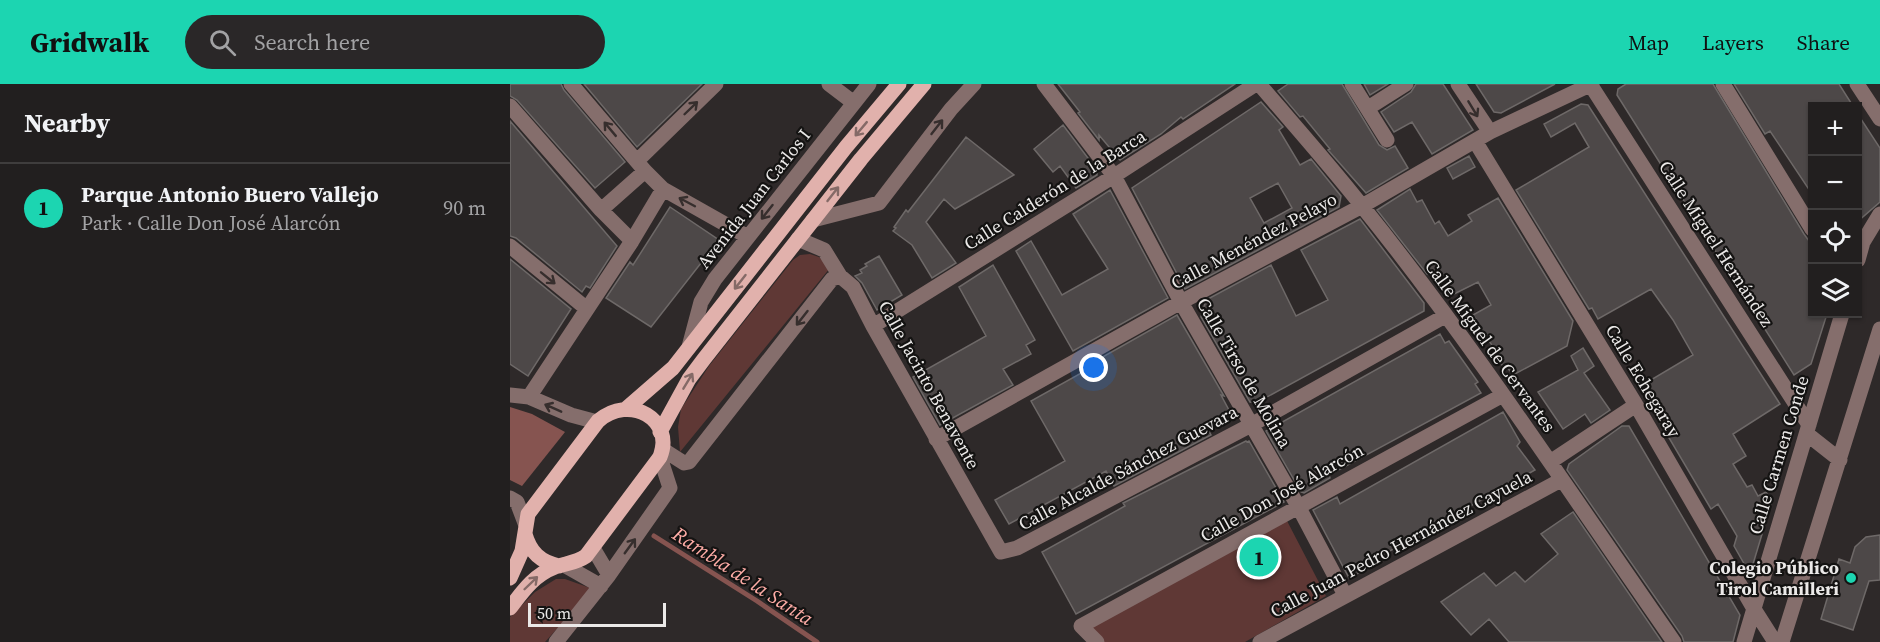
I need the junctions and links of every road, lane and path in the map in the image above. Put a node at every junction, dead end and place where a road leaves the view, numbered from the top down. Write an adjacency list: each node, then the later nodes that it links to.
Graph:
1 (571, 84): 23 (street, one-way to 1)
2 (716, 84): 23 (street, one-way to 2)
3 (829, 84): 16 (street)
4 (869, 84): 16 (street, Avenida Juan Carlos I)
5 (899, 84): 43 (main road, one-way to 43)
6 (924, 84): 29 (main road, one-way to 6)
7 (974, 84): 29 (street, one-way to 7)
8 (1044, 84): 24 (street, Calle Tirso de Molina)
9 (1258, 84): 24 (street, Calle Calderón de la Barca); 26 (street, Calle Miguel de Cervantes)
10 (1352, 84): 18 (street)
11 (1406, 84): 18 (street)
12 (1458, 84): 20 (street, one-way to 20)
13 (1591, 84): 20 (street, Calle Menéndez Pelayo); 51 (street, Calle Miguel Hernández)
14 (1723, 84): 30 (street)
15 (1857, 84): 19 (street)
16 (854, 104): 31 (street, Avenida Juan Carlos I, one-way to 31)
17 (510, 106): 27 (street)
18 (1368, 108): 21 (street)
19 (1880, 119)
20 (1490, 132): 22 (street, Calle Menéndez Pelayo)
21 (1387, 140)
22 (1475, 141): 26 (street, Calle Menéndez Pelayo); 47 (street, Calle Echegaray)
23 (641, 166): 25 (street); 27 (street)
24 (1114, 176): 37 (street, Calle Tirso de Molina); 41 (street, Calle Calderón de la Barca)
25 (663, 189): 31 (street, one-way to 25); 33 (street)
26 (1362, 206): 37 (street, Calle Menéndez Pelayo); 39 (street, Calle Miguel de Cervantes)
27 (600, 210): 33 (street)
28 (1880, 214): 34 (street)
29 (813, 219): 32 (main road)
30 (1808, 222)
31 (748, 237): 43 (street, Avenida Juan Carlos I)
32 (798, 239): 36 (street, Calle Jacinto Benavente); 52 (main road, one-way to 32)
33 (632, 242): 38 (street)
34 (1862, 245)
35 (510, 246): 38 (street, one-way to 38)
36 (840, 276): 41 (street, Calle Jacinto Benavente); 54 (street, one-way to 54)
37 (1181, 302): 50 (street, Calle Tirso de Molina); 53 (street, Calle Menéndez Pelayo)
38 (587, 309): 46 (street)
39 (1445, 316): 45 (street, Calle Miguel de Cervantes); 50 (street, Calle Alcalde Sánchez Guevara)
40 (1841, 318): 51 (street, Calle Carmen Conde)
41 (873, 326): 53 (street, Calle Jacinto Benavente)
42 (1880, 329): 55 (street)
43 (688, 347): 48 (main road)
44 (510, 395): 46 (street)
45 (1503, 395): 56 (street, Calle Miguel de Cervantes); 59 (street, Calle Don José Alarcón)
46 (529, 397): 49 (street, one-way to 46)
47 (1636, 405): 56 (street); 68 (street, Calle Echegaray)
48 (627, 408): 49 (main road); 52 (main road)
49 (597, 422): 60 (main road)
50 (1251, 425): 59 (street, Calle Tirso de Molina); 62 (street, Calle Alcalde Sánchez Guevara)
51 (1808, 430): 55 (street); 68 (street, Calle Carmen Conde)
52 (660, 432): 54 (main road)
53 (936, 439): 62 (street, Calle Jacinto Benavente)
54 (661, 453): 61 (main road); 65 (street, one-way to 54)
55 (1840, 460): 75 (street)
56 (1550, 462): 57 (street, Calle Miguel de Cervantes)
57 (1560, 480): 66 (street, Calle Juan Pedro Hernández Cayuela); 72 (street, Calle Miguel de Cervantes)
58 (510, 498): 60 (street)
59 (1298, 506): 66 (street, Calle Tirso de Molina); 70 (street, Calle Don José Alarcón)
60 (525, 528): 63 (main road); 64 (main road)
61 (594, 548): 63 (main road); 65 (street)
62 (1017, 548)
63 (561, 565): 65 (street); 67 (main road, one-way to 63)
64 (510, 578)
65 (605, 580): 69 (street)
66 (1345, 595): 71 (street, Calle Juan Pedro Hernández Cayuela)
67 (510, 608)
68 (1754, 609): 73 (street, Calle Carmen Conde); 74 (street, Calle Echegaray)
69 (556, 642)
70 (1097, 642)
71 (1260, 642)
72 (1674, 642)
73 (1744, 642)
74 (1775, 642)
75 (1782, 642)

